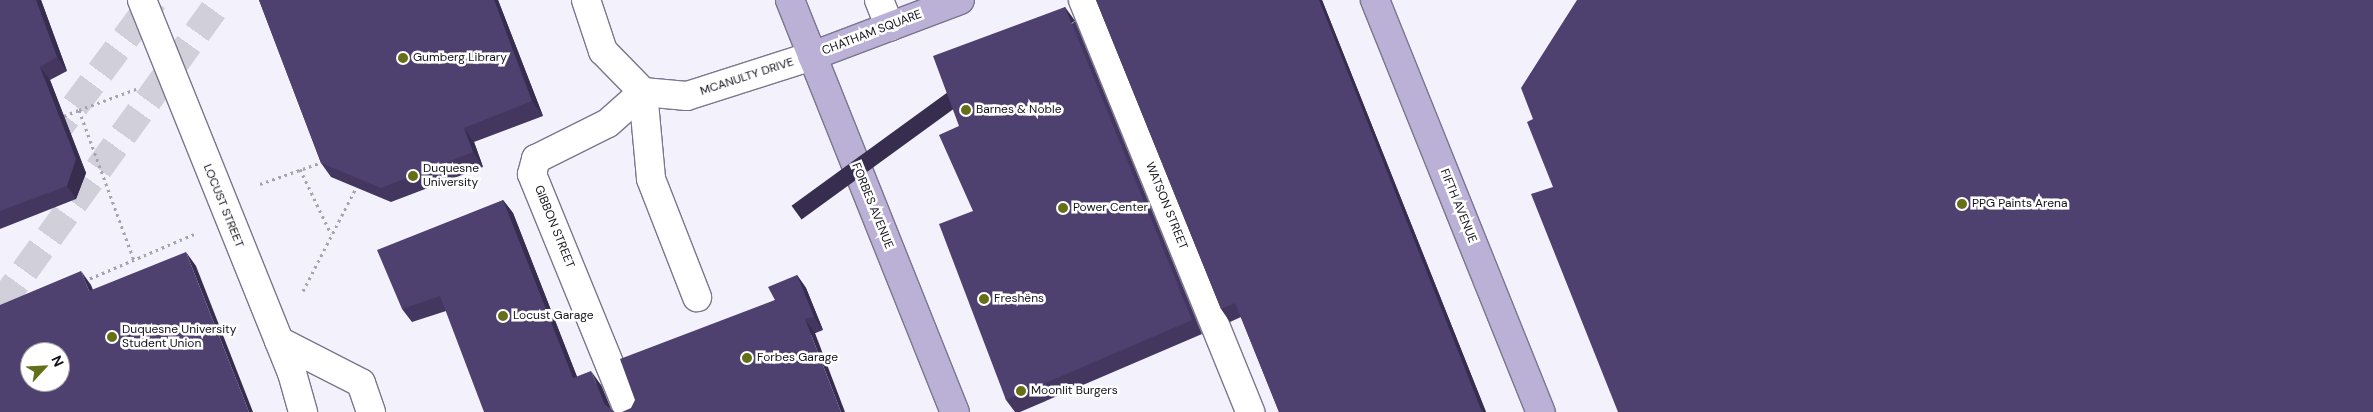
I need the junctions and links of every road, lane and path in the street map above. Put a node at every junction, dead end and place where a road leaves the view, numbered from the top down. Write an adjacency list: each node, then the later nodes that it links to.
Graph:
1 (142, 0): 24 (street, LOCUST STREET)
2 (586, 0): 11 (street)
3 (790, 0): 9 (main road, FORBES AVENUE)
4 (879, 0): 8 (street)
5 (960, 0): 8 (main road, CHATHAM SQUARE)
6 (1083, 0): 29 (street, WATSON STREET)
7 (1375, 0): 30 (main road, FIFTH AVENUE)
8 (890, 27): 9 (main road, CHATHAM SQUARE)
9 (812, 56): 11 (street, MCANULTY DRIVE); 28 (main road, FORBES AVENUE)
10 (136, 89): 12 (path)
11 (643, 92): 23 (street); 27 (street, GIBBON STREET)
12 (79, 110): 13 (path); 20 (path)
13 (64, 116)
14 (325, 161): 15 (path)
15 (300, 170): 16 (path); 19 (path)
16 (260, 184)
17 (356, 188): 19 (path)
18 (194, 234): 20 (path)
19 (331, 235): 22 (path)
20 (134, 260): 21 (path)
21 (81, 283)
22 (303, 290)
23 (697, 297)
24 (279, 341): 25 (street, LOCUST STREET); 26 (street)
25 (303, 412)
26 (372, 412)
27 (629, 412)
28 (955, 412)
29 (1250, 412)
30 (1541, 412)

